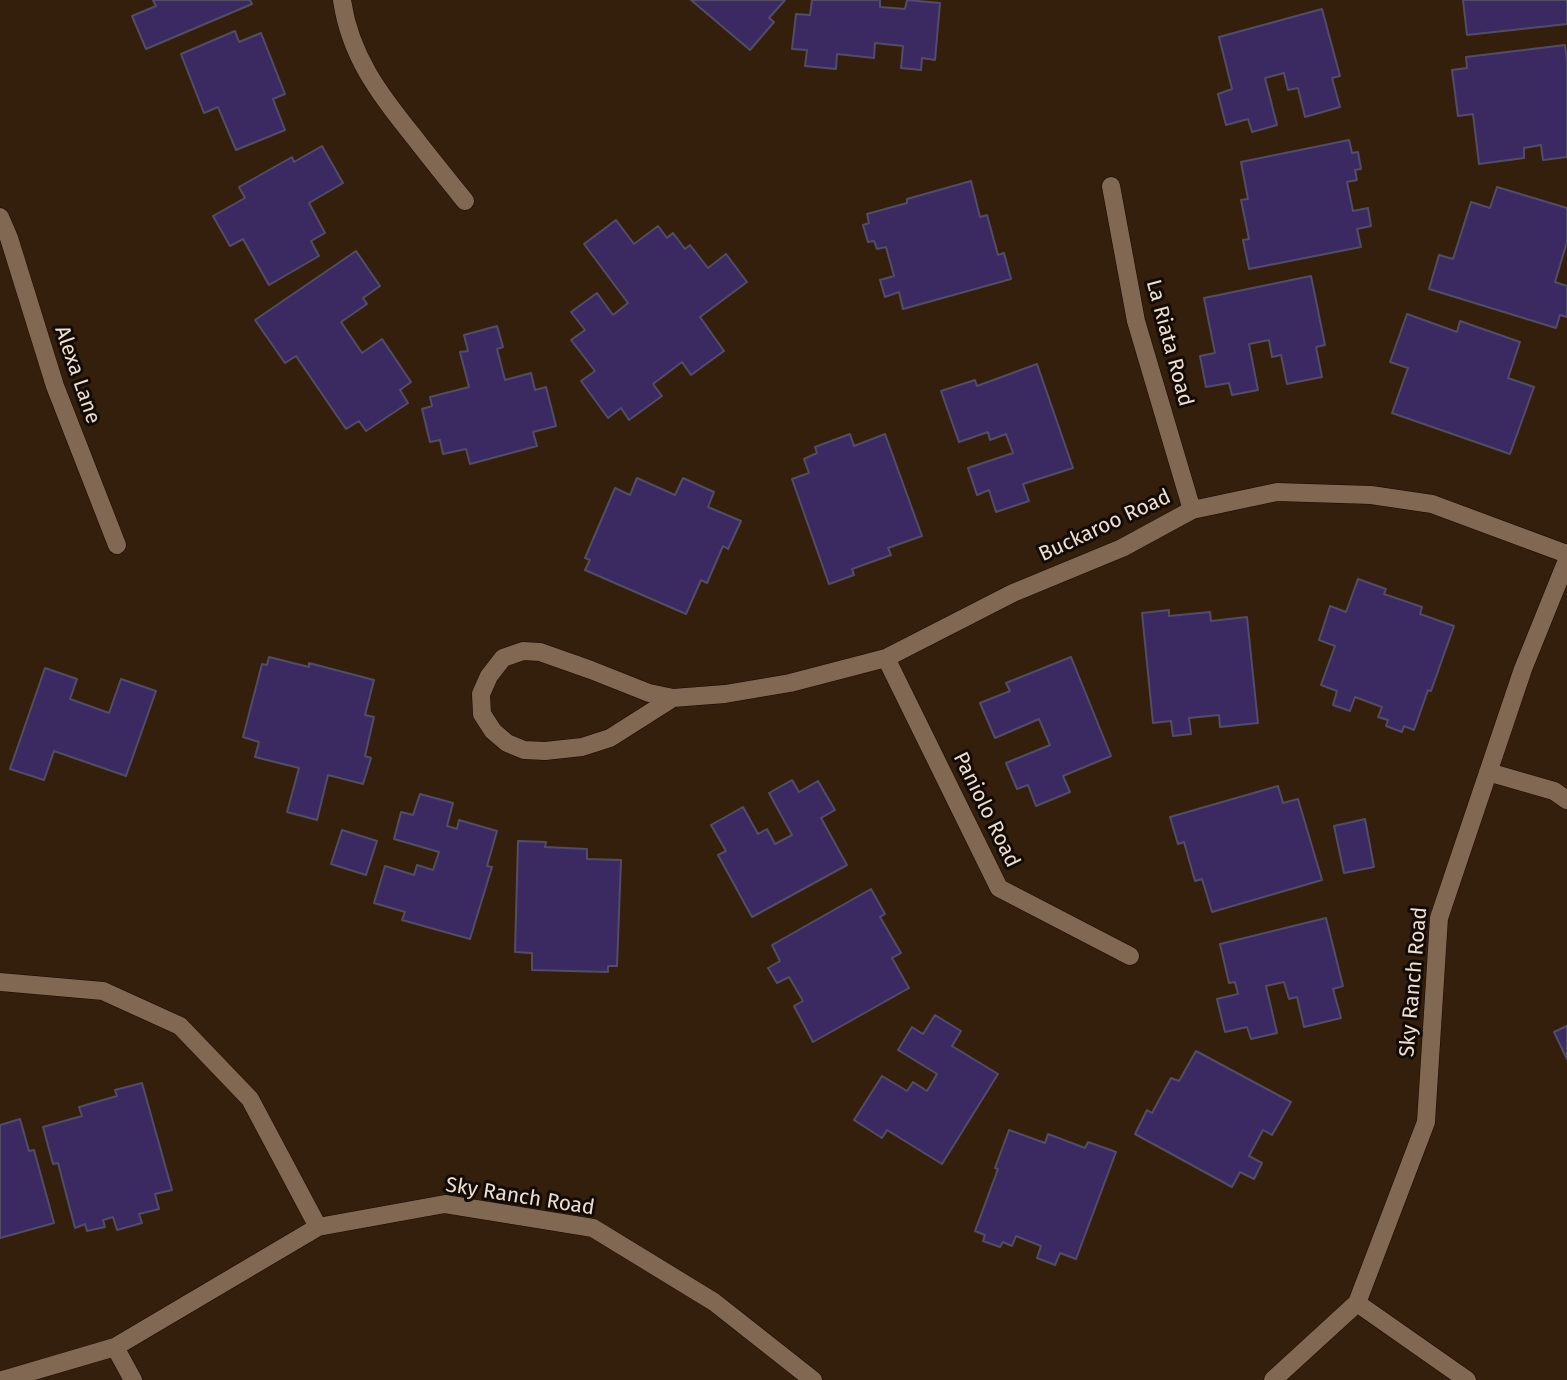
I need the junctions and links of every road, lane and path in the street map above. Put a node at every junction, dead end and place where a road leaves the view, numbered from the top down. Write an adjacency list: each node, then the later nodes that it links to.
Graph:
1 (342, 0): 3 (street)
2 (1111, 186): 5 (street, La Riata Road)
3 (465, 201)
4 (0, 217): 6 (street, Alexa Lane)
5 (1192, 510): 7 (street, Buckaroo Road); 9 (street, Buckaroo Road)
6 (117, 545)
7 (1567, 554)
8 (1567, 560): 11 (street, Sky Ranch Road)
9 (886, 658): 10 (street, Buckaroo Road); 13 (street, Paniolo Road)
10 (673, 698): 10 (street, Buckaroo Road)
11 (1488, 772): 12 (street); 16 (street, Sky Ranch Road)
12 (1567, 800)
13 (1130, 956)
14 (0, 982): 15 (street)
15 (318, 1227): 17 (street, Sky Ranch Road); 20 (street, Sky Ranch Road)
16 (1357, 1303): 21 (street, Sky Ranch Road); 22 (street)
17 (115, 1347): 18 (street, Sky Ranch Road); 19 (street)
18 (3, 1380)
19 (133, 1380)
20 (813, 1380)
21 (1273, 1380)
22 (1467, 1380)

